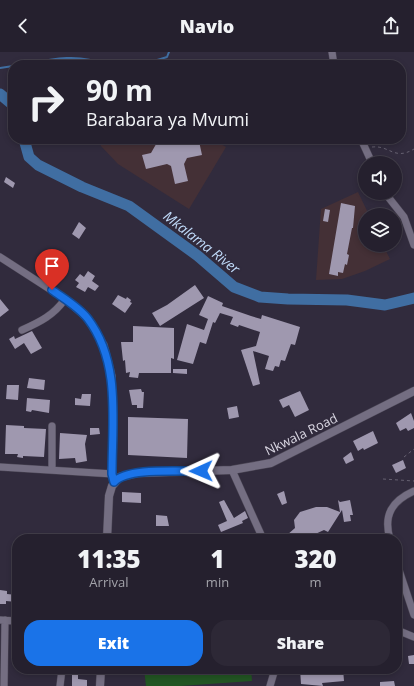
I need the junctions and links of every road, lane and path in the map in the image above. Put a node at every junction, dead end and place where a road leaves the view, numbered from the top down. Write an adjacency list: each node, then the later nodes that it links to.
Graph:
1 (363, 144): 3 (street)
2 (414, 150): 3 (path)
3 (367, 152): 4 (street)
4 (369, 156)
5 (391, 200): 6 (street)
6 (414, 245)
7 (0, 257): 8 (street)
8 (65, 299): 9 (street); 17 (street)
9 (22, 330)
10 (414, 391): 16 (street, Nkwala Road)
11 (52, 426): 15 (street)
12 (414, 449): 13 (path)
13 (404, 457)
14 (0, 466): 15 (street, Nkwala Road)
15 (52, 470): 17 (street, Nkwala Road)
16 (232, 470): 17 (street, Nkwala Road); 22 (street)
17 (115, 478): 21 (street)
18 (383, 479): 19 (path)
19 (414, 481)
20 (414, 491): 23 (street)
21 (107, 534)
22 (261, 534)
23 (389, 534)
24 (402, 593): 25 (street)
25 (414, 614)
26 (3, 620): 32 (street)
27 (402, 632): 28 (street)
28 (414, 637)
29 (61, 674): 33 (street)
30 (101, 674): 34 (street)
31 (274, 674): 35 (street)
32 (4, 686)
33 (60, 686)
34 (100, 686)
35 (270, 686)

